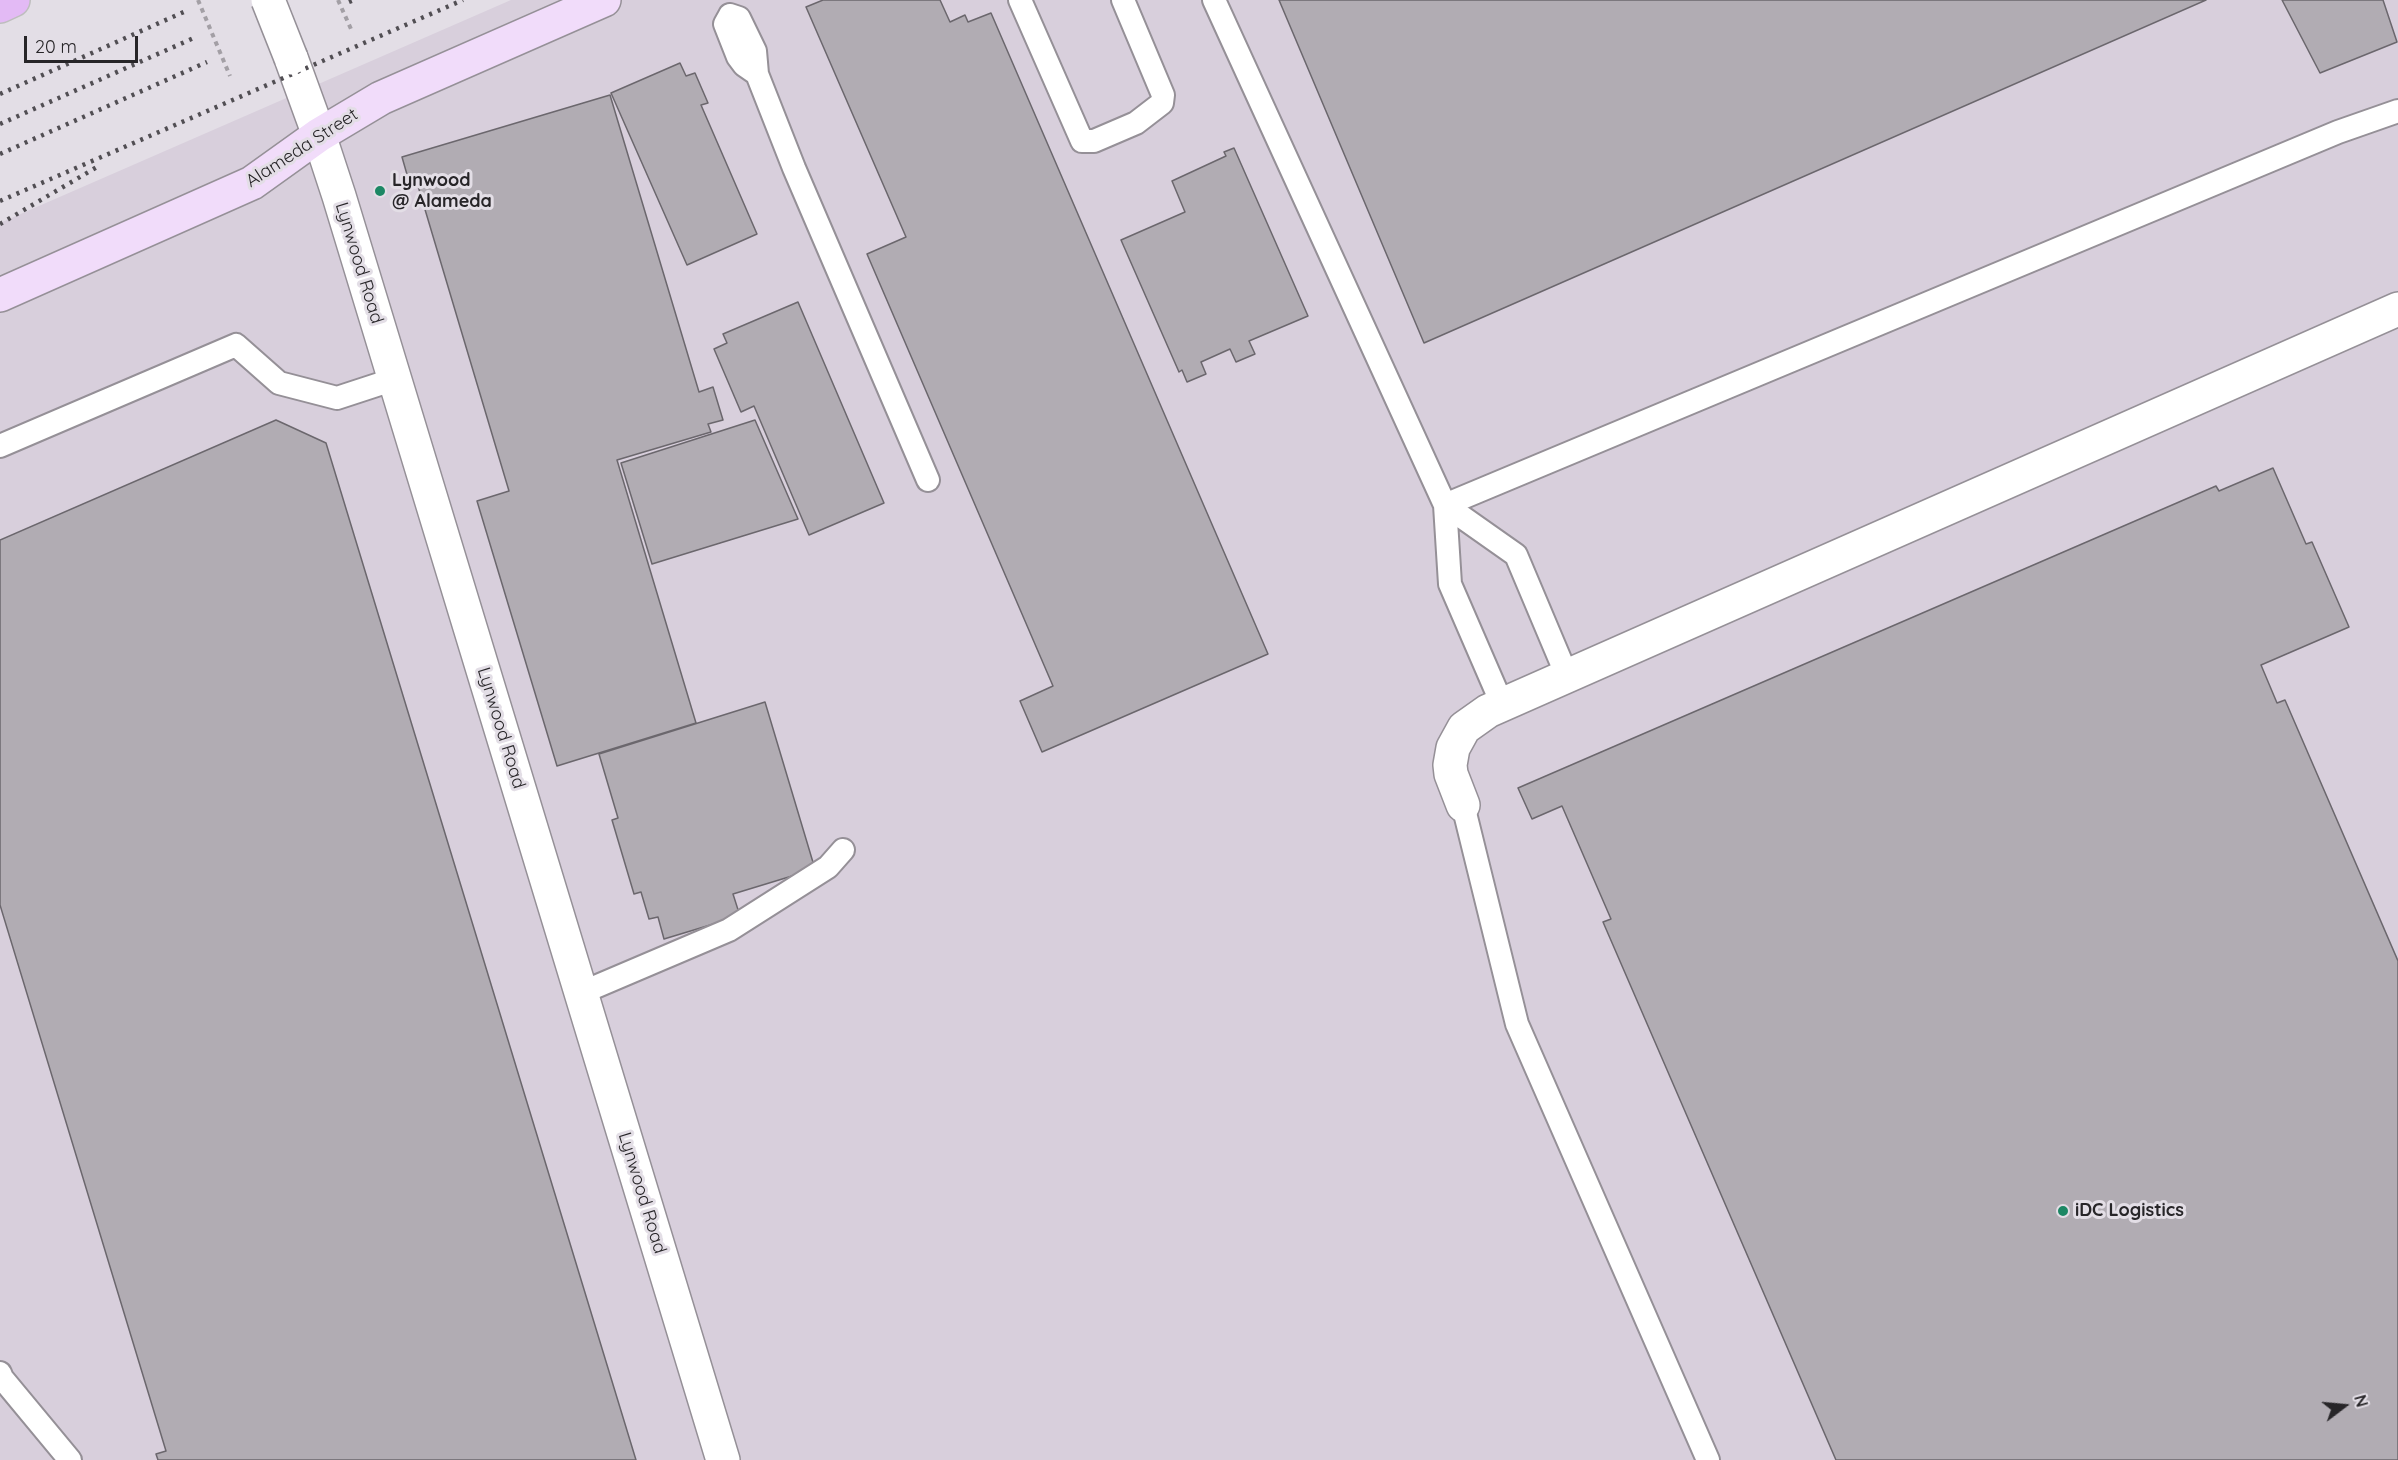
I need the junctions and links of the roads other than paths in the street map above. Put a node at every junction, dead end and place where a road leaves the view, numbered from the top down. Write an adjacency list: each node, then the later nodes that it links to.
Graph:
1 (13, 0): 7 (main road)
2 (268, 0): 10 (street, Lynwood Road, bridge)
3 (604, 0): 10 (street, Alameda Street)
4 (1020, 0): 5 (lane)
5 (1123, 0)
6 (1214, 0): 16 (lane)
7 (0, 6)
8 (727, 8): 15 (lane)
9 (2398, 111): 16 (lane)
10 (320, 135): 11 (street, Alameda Street); 13 (street, Lynwood Road)
11 (0, 295)
12 (2398, 309): 17 (street)
13 (395, 379): 14 (lane); 21 (street, Lynwood Road)
14 (0, 446)
15 (928, 480)
16 (1445, 505): 17 (lane); 18 (lane)
17 (1567, 676): 18 (street)
18 (1502, 704): 19 (street)
19 (1463, 805): 25 (lane)
20 (843, 850): 21 (lane)
21 (581, 993): 24 (street, Lynwood Road)
22 (0, 1373): 23 (lane)
23 (70, 1460)
24 (723, 1460)
25 (1708, 1460)

